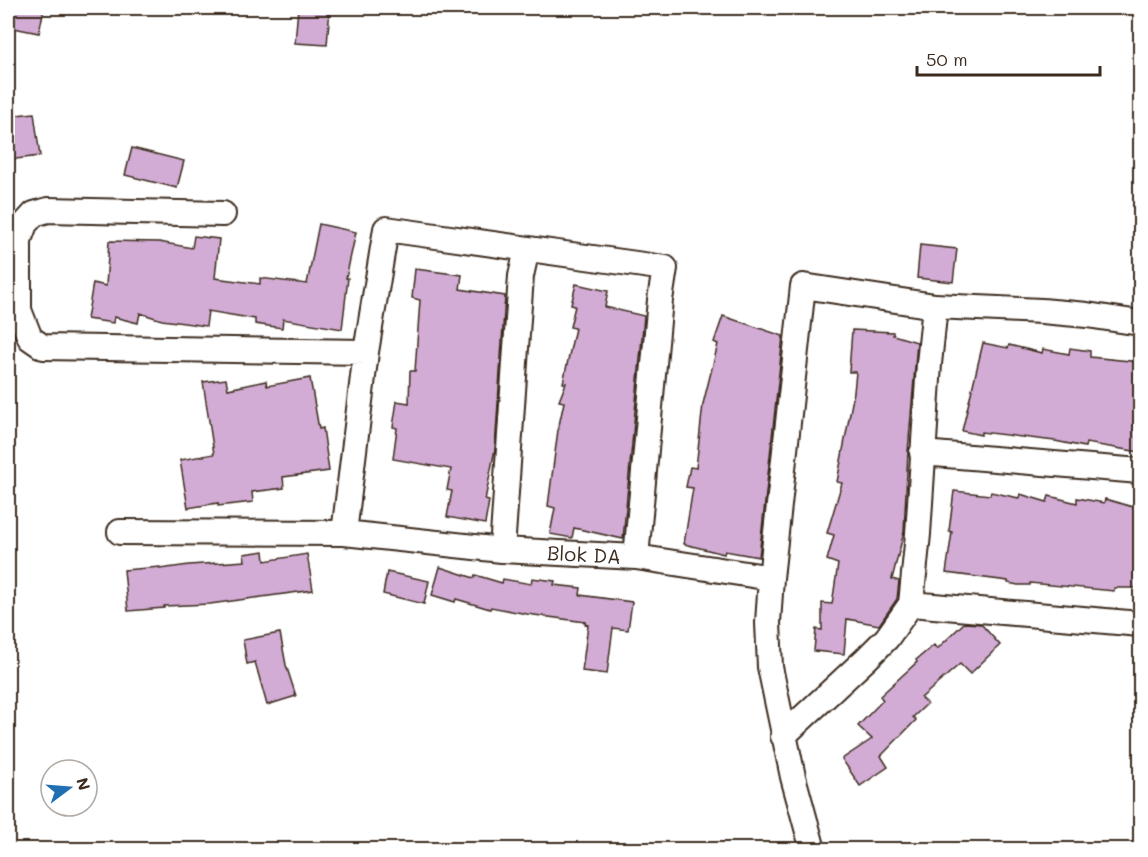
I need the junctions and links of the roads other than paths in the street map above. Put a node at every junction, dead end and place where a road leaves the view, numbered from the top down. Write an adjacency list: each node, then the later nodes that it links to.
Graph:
1 (222, 214): 5 (street)
2 (527, 249): 5 (street); 10 (street); 11 (street)
3 (935, 306): 4 (street); 6 (street); 12 (street)
4 (1140, 323)
5 (366, 352): 9 (street)
6 (922, 453): 7 (street); 13 (street)
7 (1140, 471)
8 (120, 532): 9 (street, Blok DA)
9 (344, 533): 10 (street, Blok DA)
10 (502, 550): 11 (street, Blok DA)
11 (636, 557): 12 (street, Blok DA)
12 (771, 578): 15 (street)
13 (911, 604): 14 (street); 15 (street)
14 (1140, 624)
15 (783, 736): 16 (street)
16 (813, 849)

